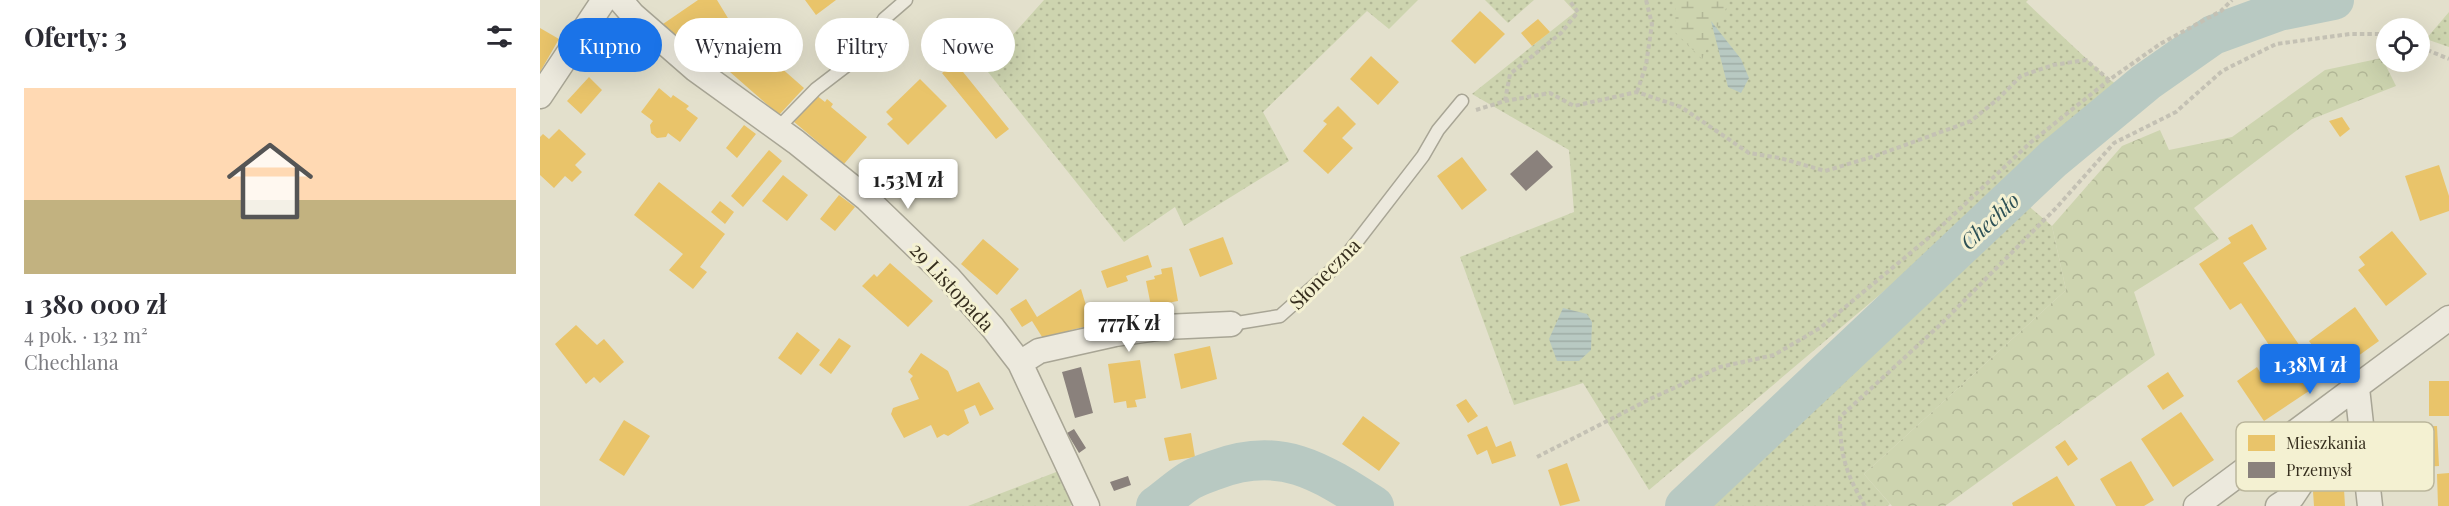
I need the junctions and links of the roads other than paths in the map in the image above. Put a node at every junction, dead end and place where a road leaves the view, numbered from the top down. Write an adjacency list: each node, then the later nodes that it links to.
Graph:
1 (604, 0): 4 (street)
2 (620, 0): 6 (street, 29 Listopada)
3 (906, 0): 6 (lane)
4 (540, 96)
5 (1462, 101): 8 (lane, Słoneczna)
6 (777, 129): 9 (street, 29 Listopada)
7 (2449, 318): 10 (street)
8 (1231, 324): 9 (street, Słoneczna)
9 (1020, 363): 16 (street, 29 Listopada)
10 (2357, 388): 11 (street); 12 (street)
11 (2309, 422)
12 (2361, 422)
13 (2236, 476): 17 (street)
14 (2296, 491): 18 (street)
15 (2368, 491): 19 (street)
16 (1087, 506)
17 (2196, 506)
18 (2278, 506)
19 (2370, 506)

